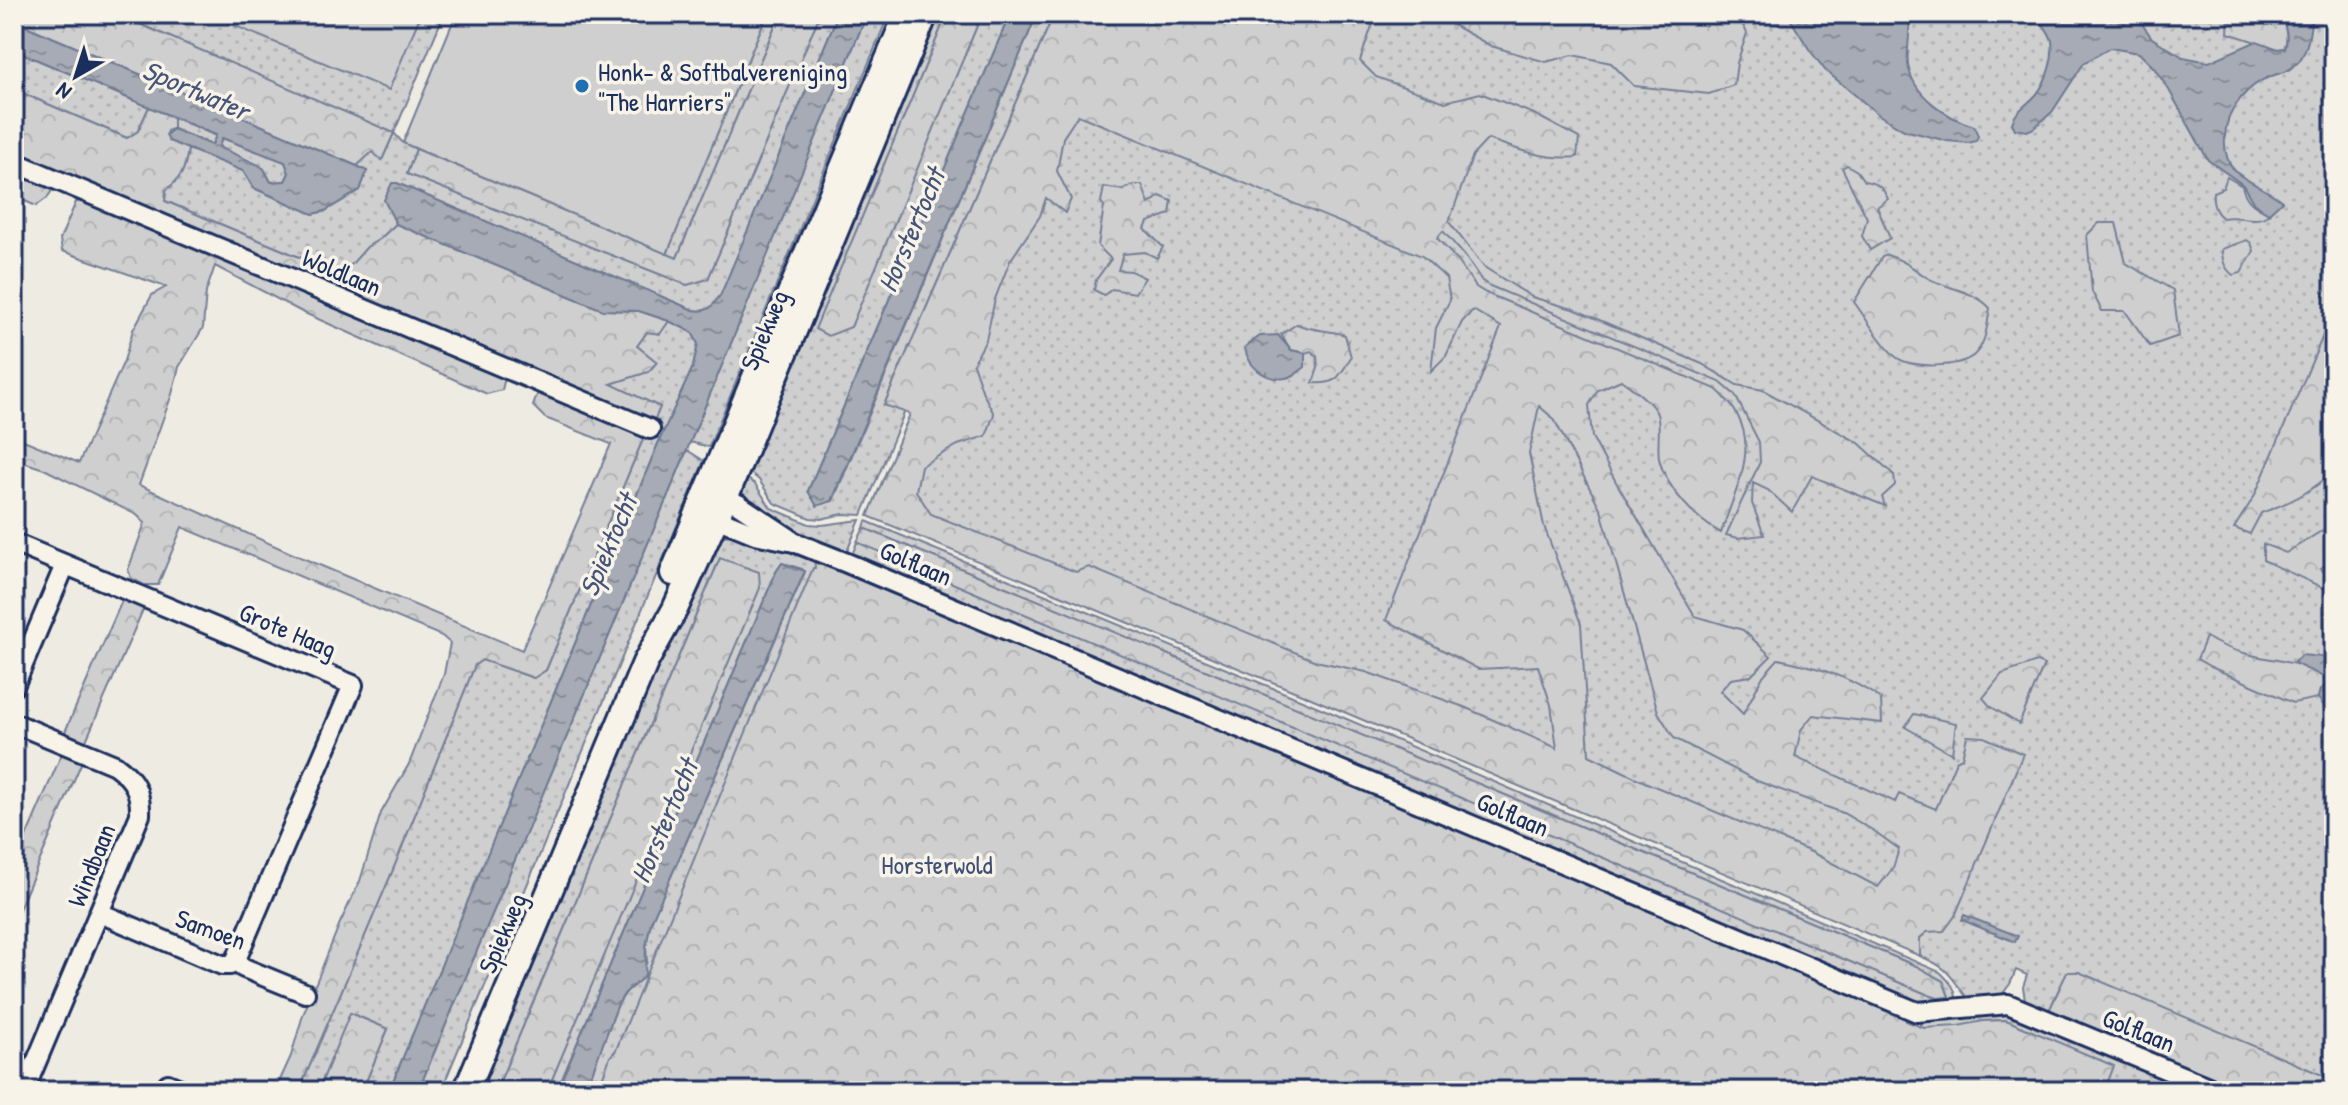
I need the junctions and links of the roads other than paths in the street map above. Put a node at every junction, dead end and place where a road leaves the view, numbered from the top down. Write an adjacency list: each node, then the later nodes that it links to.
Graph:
1 (907, 14): 5 (main road, Spiekweg)
2 (925, 14): 5 (main road, Spiekweg)
3 (14, 162): 4 (street, Woldlaan)
4 (650, 429)
5 (712, 505): 14 (main road, Spiekweg); 15 (street, Golflaan)
6 (14, 543): 7 (street, Grote Haag)
7 (65, 565): 8 (street); 11 (street, Grote Haag)
8 (14, 686)
9 (14, 723): 10 (street, Windbaan)
10 (100, 913): 11 (street, Samoen); 13 (street, Windbaan)
11 (235, 962): 12 (street, Samoen)
12 (305, 993)
13 (24, 1091)
14 (466, 1091)
15 (2218, 1091)

